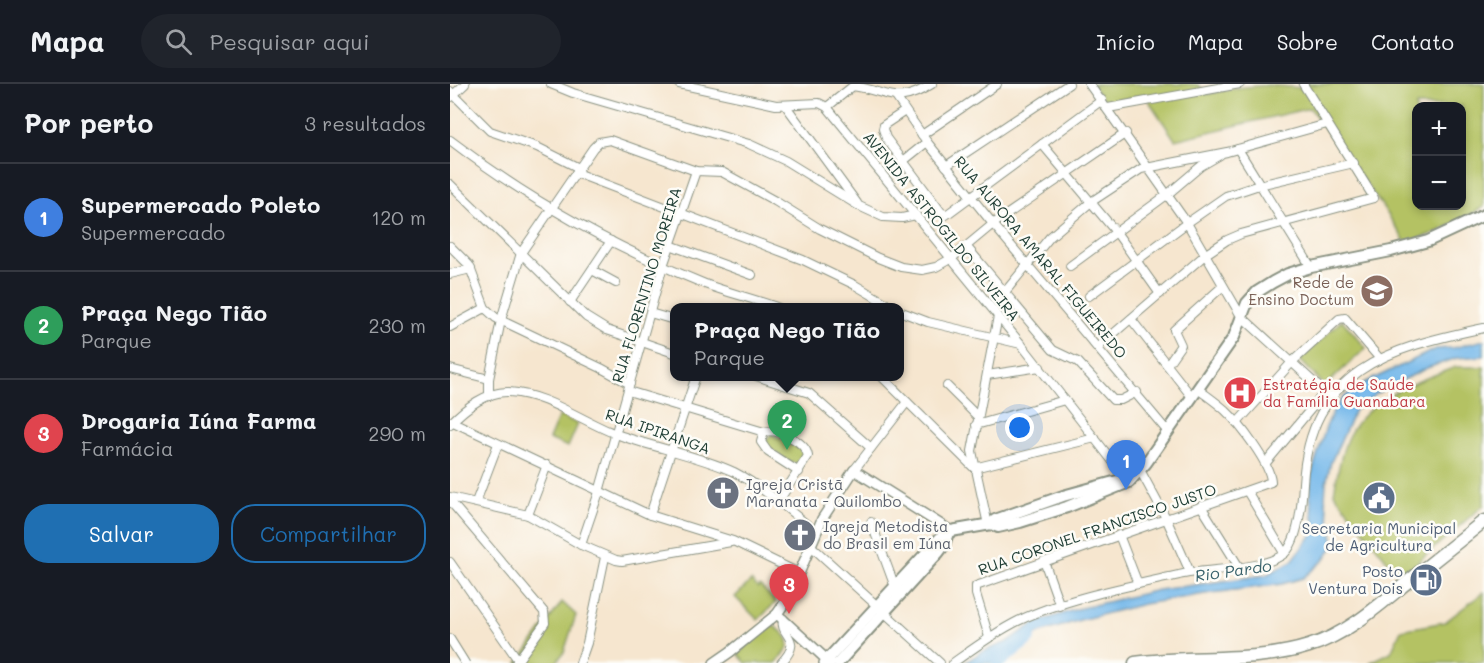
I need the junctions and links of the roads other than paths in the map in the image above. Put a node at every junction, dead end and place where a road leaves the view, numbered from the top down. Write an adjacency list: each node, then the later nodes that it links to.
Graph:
1 (465, 84): 11 (street)
2 (550, 84): 37 (street)
3 (679, 84): 14 (street)
4 (932, 84): 12 (street)
5 (997, 84): 20 (street)
6 (1069, 84): 27 (street)
7 (1089, 84): 13 (street)
8 (1240, 84): 16 (street)
9 (1303, 84): 18 (street)
10 (853, 85): 12 (street); 15 (street)
11 (451, 94): 29 (street)
12 (896, 97): 17 (street, RUA AURORA AMARAL FIGUEIREDO)
13 (1102, 100): 16 (street); 22 (street)
14 (786, 106): 15 (street); 37 (street)
15 (827, 107): 40 (street, AVENIDA ASTROGILDO SILVEIRA)
16 (1108, 108): 19 (street)
17 (904, 111): 20 (street, RUA AURORA AMARAL FIGUEIREDO); 25 (street)
18 (1327, 124): 23 (street); 26 (street)
19 (1126, 133): 28 (street); 31 (street)
20 (925, 139): 25 (street); 27 (street, RUA AURORA AMARAL FIGUEIREDO)
21 (450, 140): 38 (street)
22 (1042, 144): 31 (street); 35 (street)
23 (1238, 148): 24 (street); 33 (street)
24 (1227, 152): 28 (street); 34 (street)
25 (902, 162): 35 (street)
26 (1354, 163): 33 (street); 43 (street)
27 (946, 166): 35 (street, RUA AURORA AMARAL FIGUEIREDO)
28 (1149, 168): 34 (street); 36 (street)
29 (577, 170): 30 (street); 38 (street); 39 (street)
30 (696, 171): 39 (street, RUA FLORENTINO MOREIRA); 52 (street)
31 (1066, 172): 36 (street); 44 (street)
32 (450, 184): 50 (street)
33 (1259, 185): 42 (street); 43 (street)
34 (1168, 194): 42 (street); 45 (street)
35 (971, 197): 44 (street, RUA AURORA AMARAL FIGUEIREDO)
36 (1091, 202): 45 (street); 55 (street)
37 (859, 206): 40 (street)
38 (553, 209): 46 (street); 50 (street)
39 (681, 214): 47 (street, RUA FLORENTINO MOREIRA); 69 (street)
40 (916, 215): 52 (street, AVENIDA ASTROGILDO SILVEIRA)
41 (1484, 215): 57 (main road)
42 (1187, 223): 51 (street); 53 (street)
43 (1282, 223): 51 (street); 57 (street)
44 (993, 224): 49 (street); 55 (street, RUA AURORA AMARAL FIGUEIREDO)
45 (1116, 232): 53 (street); 56 (street)
46 (611, 241): 54 (street); 59 (street)
47 (670, 244): 54 (street, RUA FLORENTINO MOREIRA); 61 (street)
48 (450, 246): 58 (street)
49 (966, 246): 52 (street); 64 (street)
50 (520, 254): 67 (street); 77 (street)
51 (1206, 255): 63 (street); 65 (street)
52 (952, 258): 73 (street, AVENIDA ASTROGILDO SILVEIRA)
53 (1136, 261): 65 (street); 66 (street)
54 (663, 266): 68 (street); 71 (street, RUA FLORENTINO MOREIRA)
55 (1028, 266): 64 (street); 83 (street, RUA AURORA AMARAL FIGUEIREDO)
56 (1070, 266)
57 (1311, 267): 74 (main road)
58 (471, 269): 60 (street); 70 (street)
59 (592, 270): 62 (street); 67 (street)
60 (450, 274)
61 (752, 275)
62 (616, 283)
63 (1223, 286): 74 (street); 87 (street)
64 (1005, 292): 97 (street)
65 (1160, 294): 76 (street)
66 (1089, 296)
67 (570, 302): 81 (street)
68 (752, 303)
69 (886, 303)
70 (485, 308): 77 (street); 78 (street)
71 (650, 313): 75 (street); 81 (street, RUA FLORENTINO MOREIRA)
72 (904, 313): 80 (street)
73 (998, 316): 80 (street); 82 (street, AVENIDA ASTROGILDO SILVEIRA)
74 (1241, 316): 86 (street); 98 (main road)
75 (670, 319)
76 (1131, 319): 83 (street); 87 (street)
77 (501, 320): 91 (street); 96 (street)
78 (450, 327)
79 (1484, 328): 85 (street)
80 (994, 339): 82 (street); 90 (street)
81 (642, 343): 84 (street); 96 (street, RUA FLORENTINO MOREIRA)
82 (1021, 344): 88 (street, AVENIDA ASTROGILDO SILVEIRA)
83 (1098, 346): 97 (street, RUA AURORA AMARAL FIGUEIREDO)
84 (670, 351)
85 (1380, 359): 86 (street); 99 (street)
86 (1292, 362): 99 (street); 106 (street)
87 (1167, 365): 98 (street)
88 (1040, 367): 90 (street); 101 (street, AVENIDA ASTROGILDO SILVEIRA)
89 (450, 369): 91 (street)
90 (987, 375): 104 (street)
91 (489, 379): 100 (street)
92 (694, 381): 103 (street)
93 (771, 381): 112 (street)
94 (886, 381): 102 (street)
95 (947, 386): 104 (street)
96 (629, 388): 103 (street); 109 (street, RUA FLORENTINO MOREIRA)
97 (1137, 392): 108 (street, RUA AURORA AMARAL FIGUEIREDO)
98 (1195, 393): 106 (street); 108 (main road)
99 (1327, 394): 114 (street); 139 (street)
100 (489, 396): 105 (street, RUA IPIRANGA); 109 (street, RUA IPIRANGA)
101 (1065, 400): 104 (street); 110 (street, AVENIDA ASTROGILDO SILVEIRA)
102 (907, 402): 112 (street); 116 (street)
103 (686, 407): 107 (street); 113 (street)
104 (977, 421): 116 (street)
105 (451, 422): 111 (street)
106 (1237, 423): 114 (street)
107 (764, 432): 118 (street); 118 (street)
108 (1168, 432): 119 (main road)
109 (614, 433): 113 (street, RUA IPIRANGA); 121 (street, RUA FLORENTINO MOREIRA)
110 (1095, 438): 116 (street); 119 (street, AVENIDA ASTROGILDO SILVEIRA)
111 (498, 444): 115 (street); 124 (street)
112 (871, 448): 117 (street)
113 (671, 451): 125 (street, RUA IPIRANGA); 128 (street)
114 (1265, 464): 120 (street, RUA CORONEL FRANCISCO JUSTO)
115 (547, 465): 121 (street); 127 (street)
116 (974, 468): 132 (street)
117 (854, 470): 133 (street); 134 (street)
118 (799, 472): 125 (street)
119 (1132, 477): 129 (street, AVENIDA ASTROGILDO SILVEIRA); 132 (main road)
120 (1247, 491): 126 (street, RUA CORONEL FRANCISCO JUSTO); 139 (street)
121 (599, 492): 128 (street); 137 (street, RUA FLORENTINO MOREIRA)
122 (450, 497): 124 (street)
123 (450, 501): 153 (street)
124 (476, 502): 127 (street)
125 (778, 502): 133 (street, RUA IPIRANGA)
126 (1201, 506): 129 (street, RUA CORONEL FRANCISCO JUSTO); 143 (street)
127 (528, 515): 137 (street)
128 (650, 515): 136 (street)
129 (1166, 518): 135 (street, RUA CORONEL FRANCISCO JUSTO); 144 (street, AVENIDA ASTROGILDO SILVEIRA)
130 (1484, 521): 161 (main road)
131 (871, 522): 147 (street)
132 (990, 525): 134 (main road)
133 (816, 531): 138 (street)
134 (950, 532): 147 (main road); 149 (main road)
135 (1119, 535): 141 (street, RUA CORONEL FRANCISCO JUSTO); 146 (street)
136 (733, 541): 140 (street); 145 (street)
137 (581, 545): 140 (street)
138 (810, 545): 145 (street); 149 (street)
139 (1284, 553): 143 (street)
140 (604, 557): 156 (street)
141 (1044, 561): 148 (street); 151 (street, RUA CORONEL FRANCISCO JUSTO)
142 (450, 562): 153 (street)
143 (1239, 567): 144 (street)
144 (1191, 572): 146 (street)
145 (799, 573): 150 (street)
146 (1138, 584): 148 (street)
147 (895, 587): 149 (main road)
148 (1060, 606): 151 (street)
149 (882, 608): 154 (main road); 159 (street)
150 (780, 617): 154 (street); 157 (street); 158 (street)
151 (989, 637): 160 (street)
152 (450, 639): 155 (street)
153 (517, 662)
154 (830, 662)
155 (464, 663)
156 (580, 663)
157 (714, 663)
158 (781, 663)
159 (940, 663)
160 (953, 663)
161 (1135, 663)

